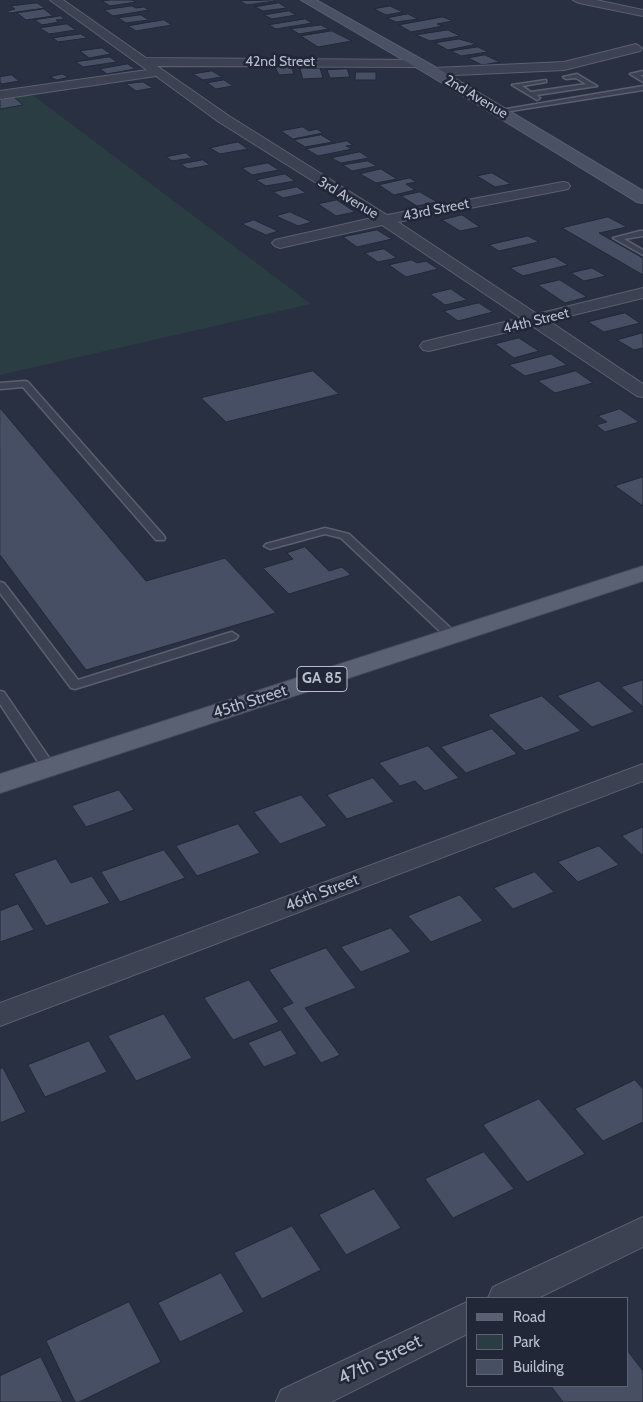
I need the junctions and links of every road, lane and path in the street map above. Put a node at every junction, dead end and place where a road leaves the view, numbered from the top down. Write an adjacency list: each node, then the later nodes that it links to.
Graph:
1 (56, 0): 6 (street, 3rd Avenue)
2 (307, 0): 7 (main road, 2nd Avenue)
3 (579, 0): 4 (street)
4 (643, 13)
5 (636, 48): 9 (street)
6 (145, 62): 7 (street, 42nd Street); 8 (street, 3rd Avenue)
7 (415, 63): 9 (main road, 2nd Avenue)
8 (160, 72): 17 (street); 23 (street, 3rd Avenue)
9 (434, 72): 20 (main road, 2nd Avenue)
10 (643, 73): 12 (lane)
11 (566, 77): 14 (lane)
12 (643, 80)
13 (544, 81): 18 (lane)
14 (592, 85): 16 (lane); 18 (lane)
15 (643, 88): 16 (lane)
16 (607, 93): 19 (lane)
17 (0, 94)
18 (530, 94): 19 (lane)
19 (544, 103): 20 (lane)
20 (498, 110): 22 (main road, 2nd Avenue)
21 (563, 186): 23 (street, 43rd Street)
22 (643, 198)
23 (385, 220): 25 (street, 43rd Street); 28 (street, 3rd Avenue)
24 (643, 234): 26 (lane)
25 (280, 243)
26 (643, 253)
27 (643, 293): 28 (street, 44th Street)
28 (535, 322): 29 (street, 44th Street); 31 (street, 3rd Avenue)
29 (429, 346)
30 (0, 386): 32 (lane)
31 (643, 392)
32 (160, 538)
33 (270, 546): 37 (lane)
34 (643, 573): 37 (main road, 45th Street / GA 85)
35 (0, 585): 36 (lane)
36 (232, 636)
37 (452, 636): 39 (main road, 45th Street / GA 85)
38 (2, 702): 39 (lane)
39 (49, 768): 41 (main road, 45th Street / GA 85)
40 (643, 772): 42 (street, 46th Street)
41 (0, 784)
42 (0, 1015)
43 (643, 1231): 44 (street)
44 (507, 1297)
45 (466, 1317): 46 (street, 47th Street)
46 (294, 1402)

